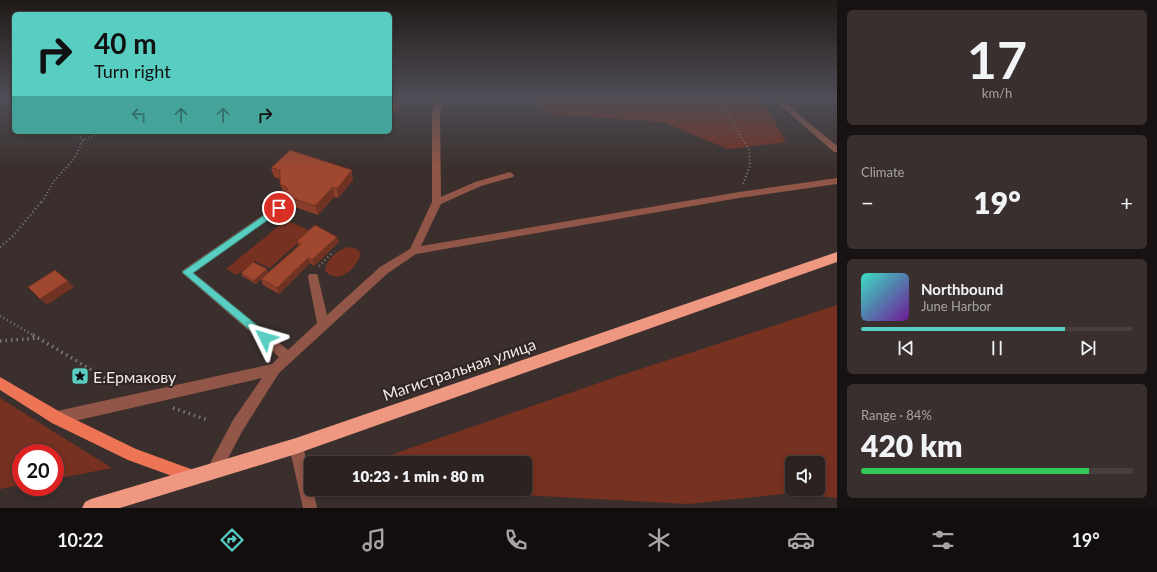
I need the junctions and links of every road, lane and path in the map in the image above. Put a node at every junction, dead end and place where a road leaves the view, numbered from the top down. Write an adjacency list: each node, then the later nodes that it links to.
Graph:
1 (436, 122): 11 (street)
2 (732, 122): 10 (path)
3 (803, 122): 7 (street)
4 (77, 134): 6 (path)
5 (98, 134): 6 (path)
6 (83, 140): 13 (path)
7 (837, 150)
8 (510, 175): 11 (street)
9 (837, 181): 10 (street)
10 (739, 195): 14 (street)
11 (437, 202): 14 (street)
12 (279, 208): 22 (street)
13 (0, 247)
14 (414, 251): 19 (street)
15 (332, 253): 17 (path)
16 (837, 257): 29 (highway, Магистральная улица)
17 (313, 277): 19 (street)
18 (0, 316): 20 (path)
19 (323, 323): 22 (street)
20 (39, 338): 21 (path); 25 (path)
21 (0, 341)
22 (288, 357): 23 (street)
23 (275, 369): 25 (street); 30 (street)
24 (0, 383): 27 (main road)
25 (142, 398): 27 (street)
26 (171, 408): 28 (path)
27 (57, 418): 31 (main road)
28 (208, 420)
29 (296, 446): 30 (highway, Магистральная улица); 33 (street)
30 (212, 472): 31 (highway, Магистральная улица)
31 (196, 477): 32 (highway, Магистральная улица)
32 (132, 502): 34 (highway, Магистральная улица)
33 (309, 507)
34 (94, 508)

